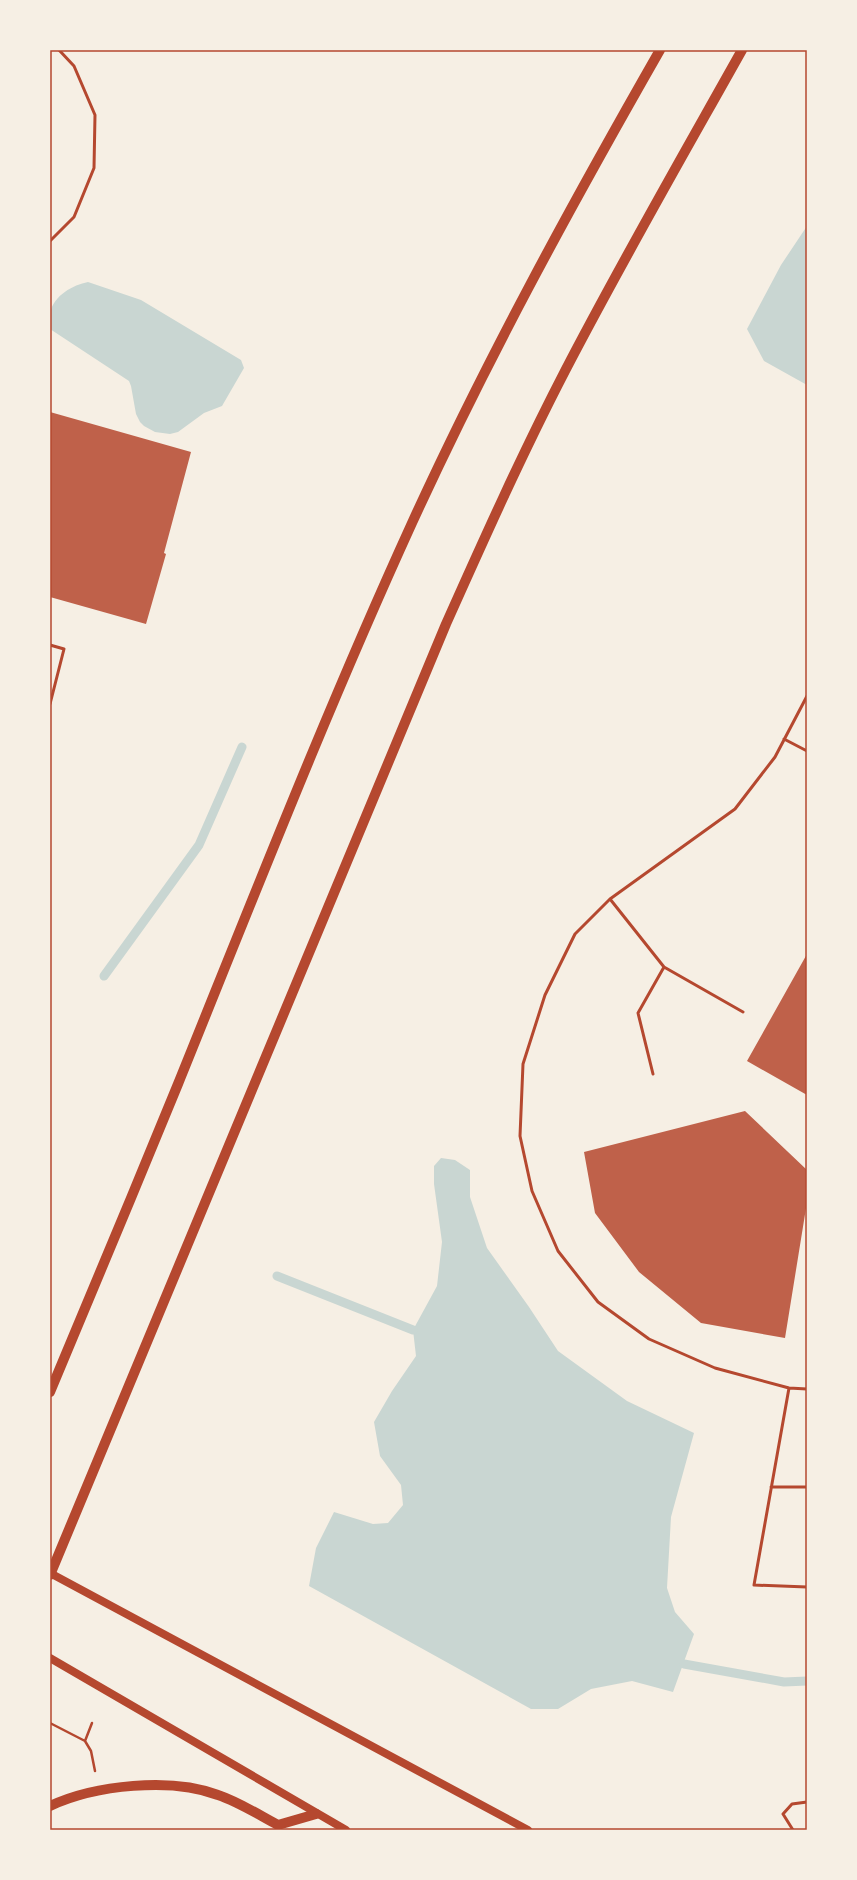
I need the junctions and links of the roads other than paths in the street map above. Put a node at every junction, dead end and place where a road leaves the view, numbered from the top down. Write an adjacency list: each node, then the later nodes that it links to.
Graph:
1 (59, 50): 4 (lane)
2 (660, 50): 16 (main road)
3 (742, 50): 19 (main road)
4 (50, 241)
5 (50, 645): 7 (lane)
6 (807, 696): 8 (lane)
7 (50, 704)
8 (784, 739): 9 (lane); 10 (lane)
9 (807, 751)
10 (610, 898): 11 (lane); 14 (lane)
11 (664, 966): 12 (lane); 13 (lane)
12 (743, 1012)
13 (653, 1074)
14 (789, 1388): 15 (lane); 17 (lane)
15 (807, 1389)
16 (50, 1392)
17 (771, 1487): 18 (lane); 20 (lane)
18 (807, 1487)
19 (50, 1574): 26 (main road)
20 (807, 1587)
21 (50, 1658): 24 (main road)
22 (807, 1802): 27 (lane)
23 (50, 1806): 24 (main road)
24 (316, 1814): 25 (main road)
25 (346, 1830)
26 (528, 1830)
27 (793, 1830)

